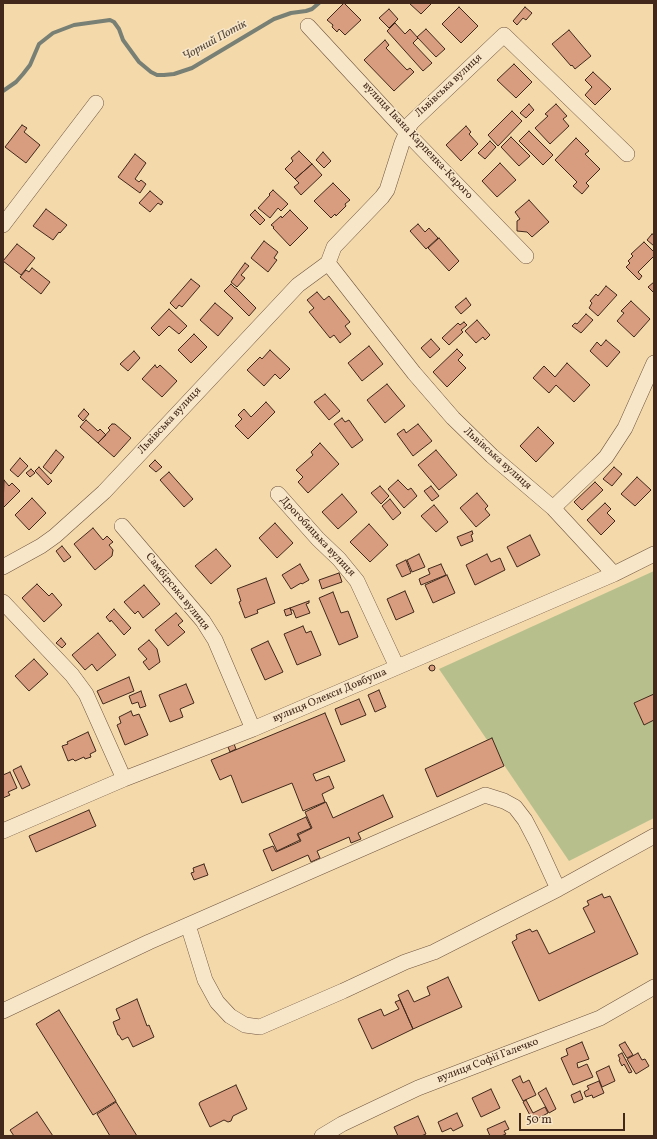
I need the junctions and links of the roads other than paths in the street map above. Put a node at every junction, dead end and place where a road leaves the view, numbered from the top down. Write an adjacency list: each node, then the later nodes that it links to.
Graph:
1 (308, 26): 3 (street, вулиця Івана Карпенка-Карого)
2 (96, 103): 5 (street)
3 (406, 132): 4 (street, Львівська вулиця); 6 (street, вулиця Івана Карпенка-Карого); 7 (street, Львівська вулиця)
4 (628, 154)
5 (3, 225)
6 (526, 256)
7 (328, 263): 10 (street, Львівська вулиця); 13 (street, Львівська вулиця)
8 (654, 363): 10 (street)
9 (278, 494): 16 (street, Дрогобицька вулиця)
10 (553, 508): 14 (street, Львівська вулиця)
11 (122, 526): 17 (street, Самбірська вулиця)
12 (654, 554): 14 (street, вулиця Олекси Довбуша)
13 (3, 567)
14 (614, 574): 16 (street, вулиця Олекси Довбуша)
15 (5, 608): 18 (street)
16 (397, 667): 17 (street, вулиця Олекси Довбуша)
17 (253, 729): 18 (street, вулиця Олекси Довбуша)
18 (124, 778): 19 (street, вулиця Олекси Довбуша)
19 (3, 831)
20 (654, 836): 21 (street)
21 (558, 889): 22 (street); 22 (street)
22 (188, 926): 24 (street)
23 (654, 987): 25 (street, вулиця Софії Галечко)
24 (3, 1011)
25 (322, 1136)

